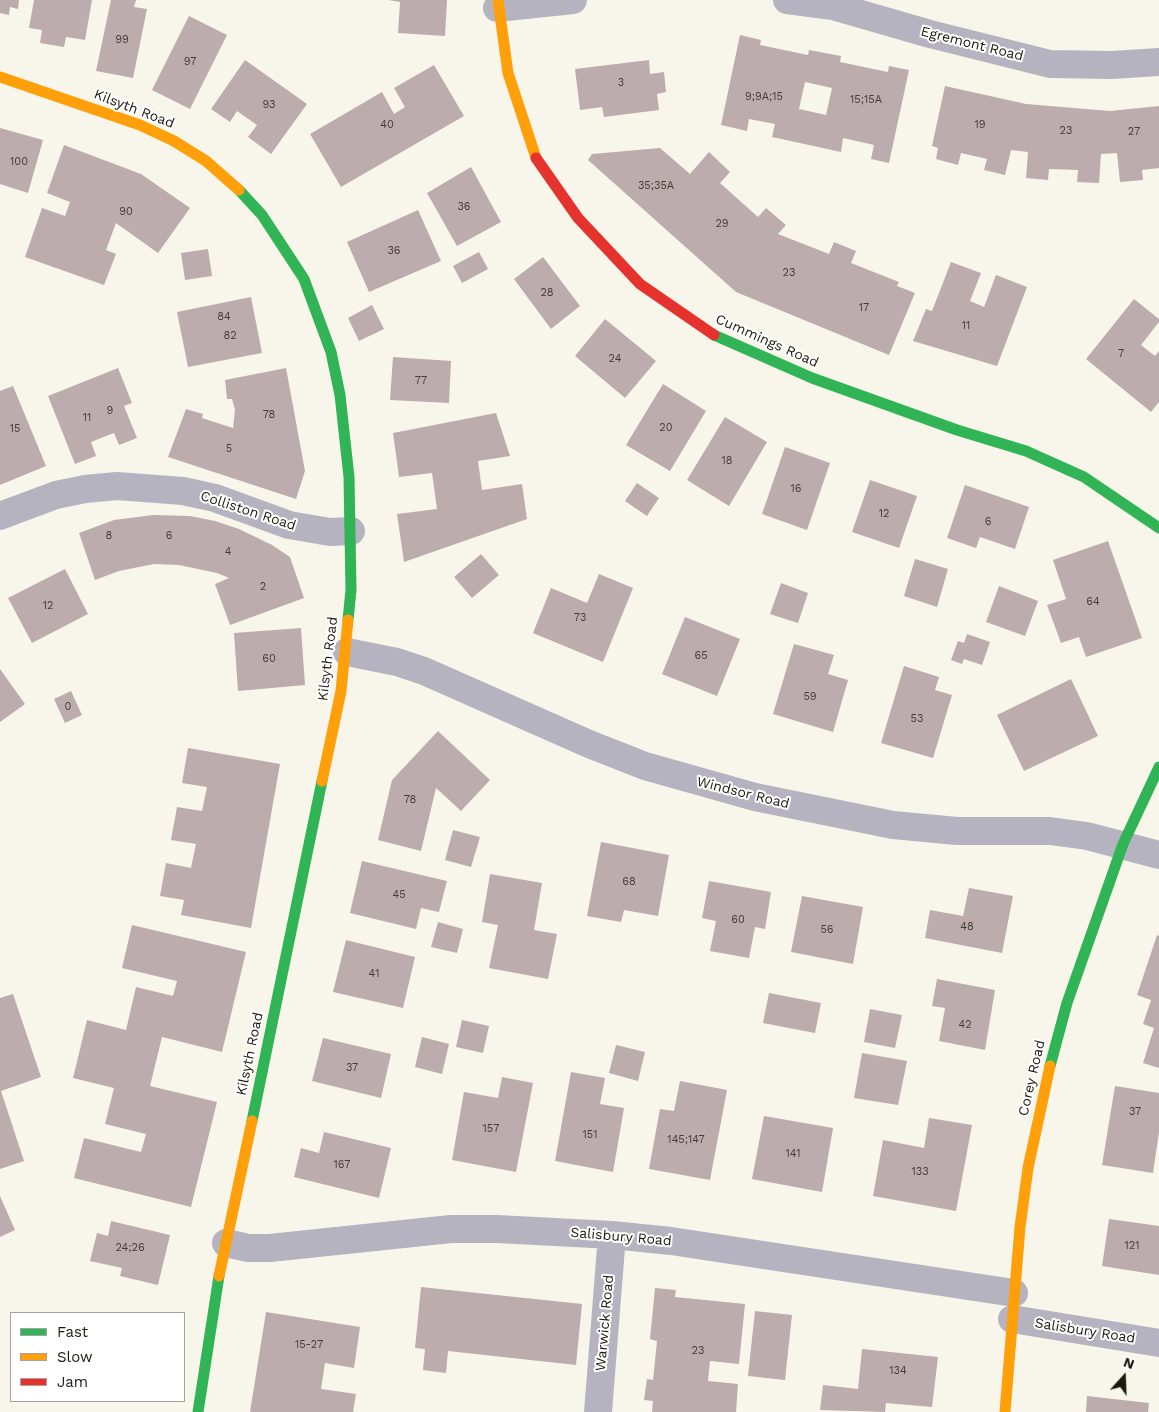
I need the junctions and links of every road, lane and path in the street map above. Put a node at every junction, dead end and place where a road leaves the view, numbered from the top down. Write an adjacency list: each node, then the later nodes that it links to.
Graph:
1 (573, 0): 3 (street)
2 (787, 0): 4 (street, Egremont Road)
3 (498, 4): 7 (street, Cummings Road)
4 (1159, 62)
5 (0, 78): 8 (street, Kilsyth Road)
6 (0, 516): 8 (street, Colliston Road)
7 (1159, 528)
8 (352, 531): 9 (street, Kilsyth Road)
9 (346, 652): 11 (street, Windsor Road); 14 (street, Kilsyth Road)
10 (1159, 768): 11 (street, Corey Road)
11 (1123, 844): 12 (street, Windsor Road); 15 (street, Corey Road)
12 (1159, 855)
13 (612, 1235): 14 (street, Salisbury Road); 15 (street, Salisbury Road); 19 (street, Warwick Road)
14 (226, 1243): 18 (street, Kilsyth Road)
15 (1014, 1293): 16 (street, Corey Road)
16 (1012, 1320): 17 (street, Salisbury Road); 20 (street, Corey Road)
17 (1159, 1343)
18 (198, 1412)
19 (598, 1412)
20 (1005, 1412)

